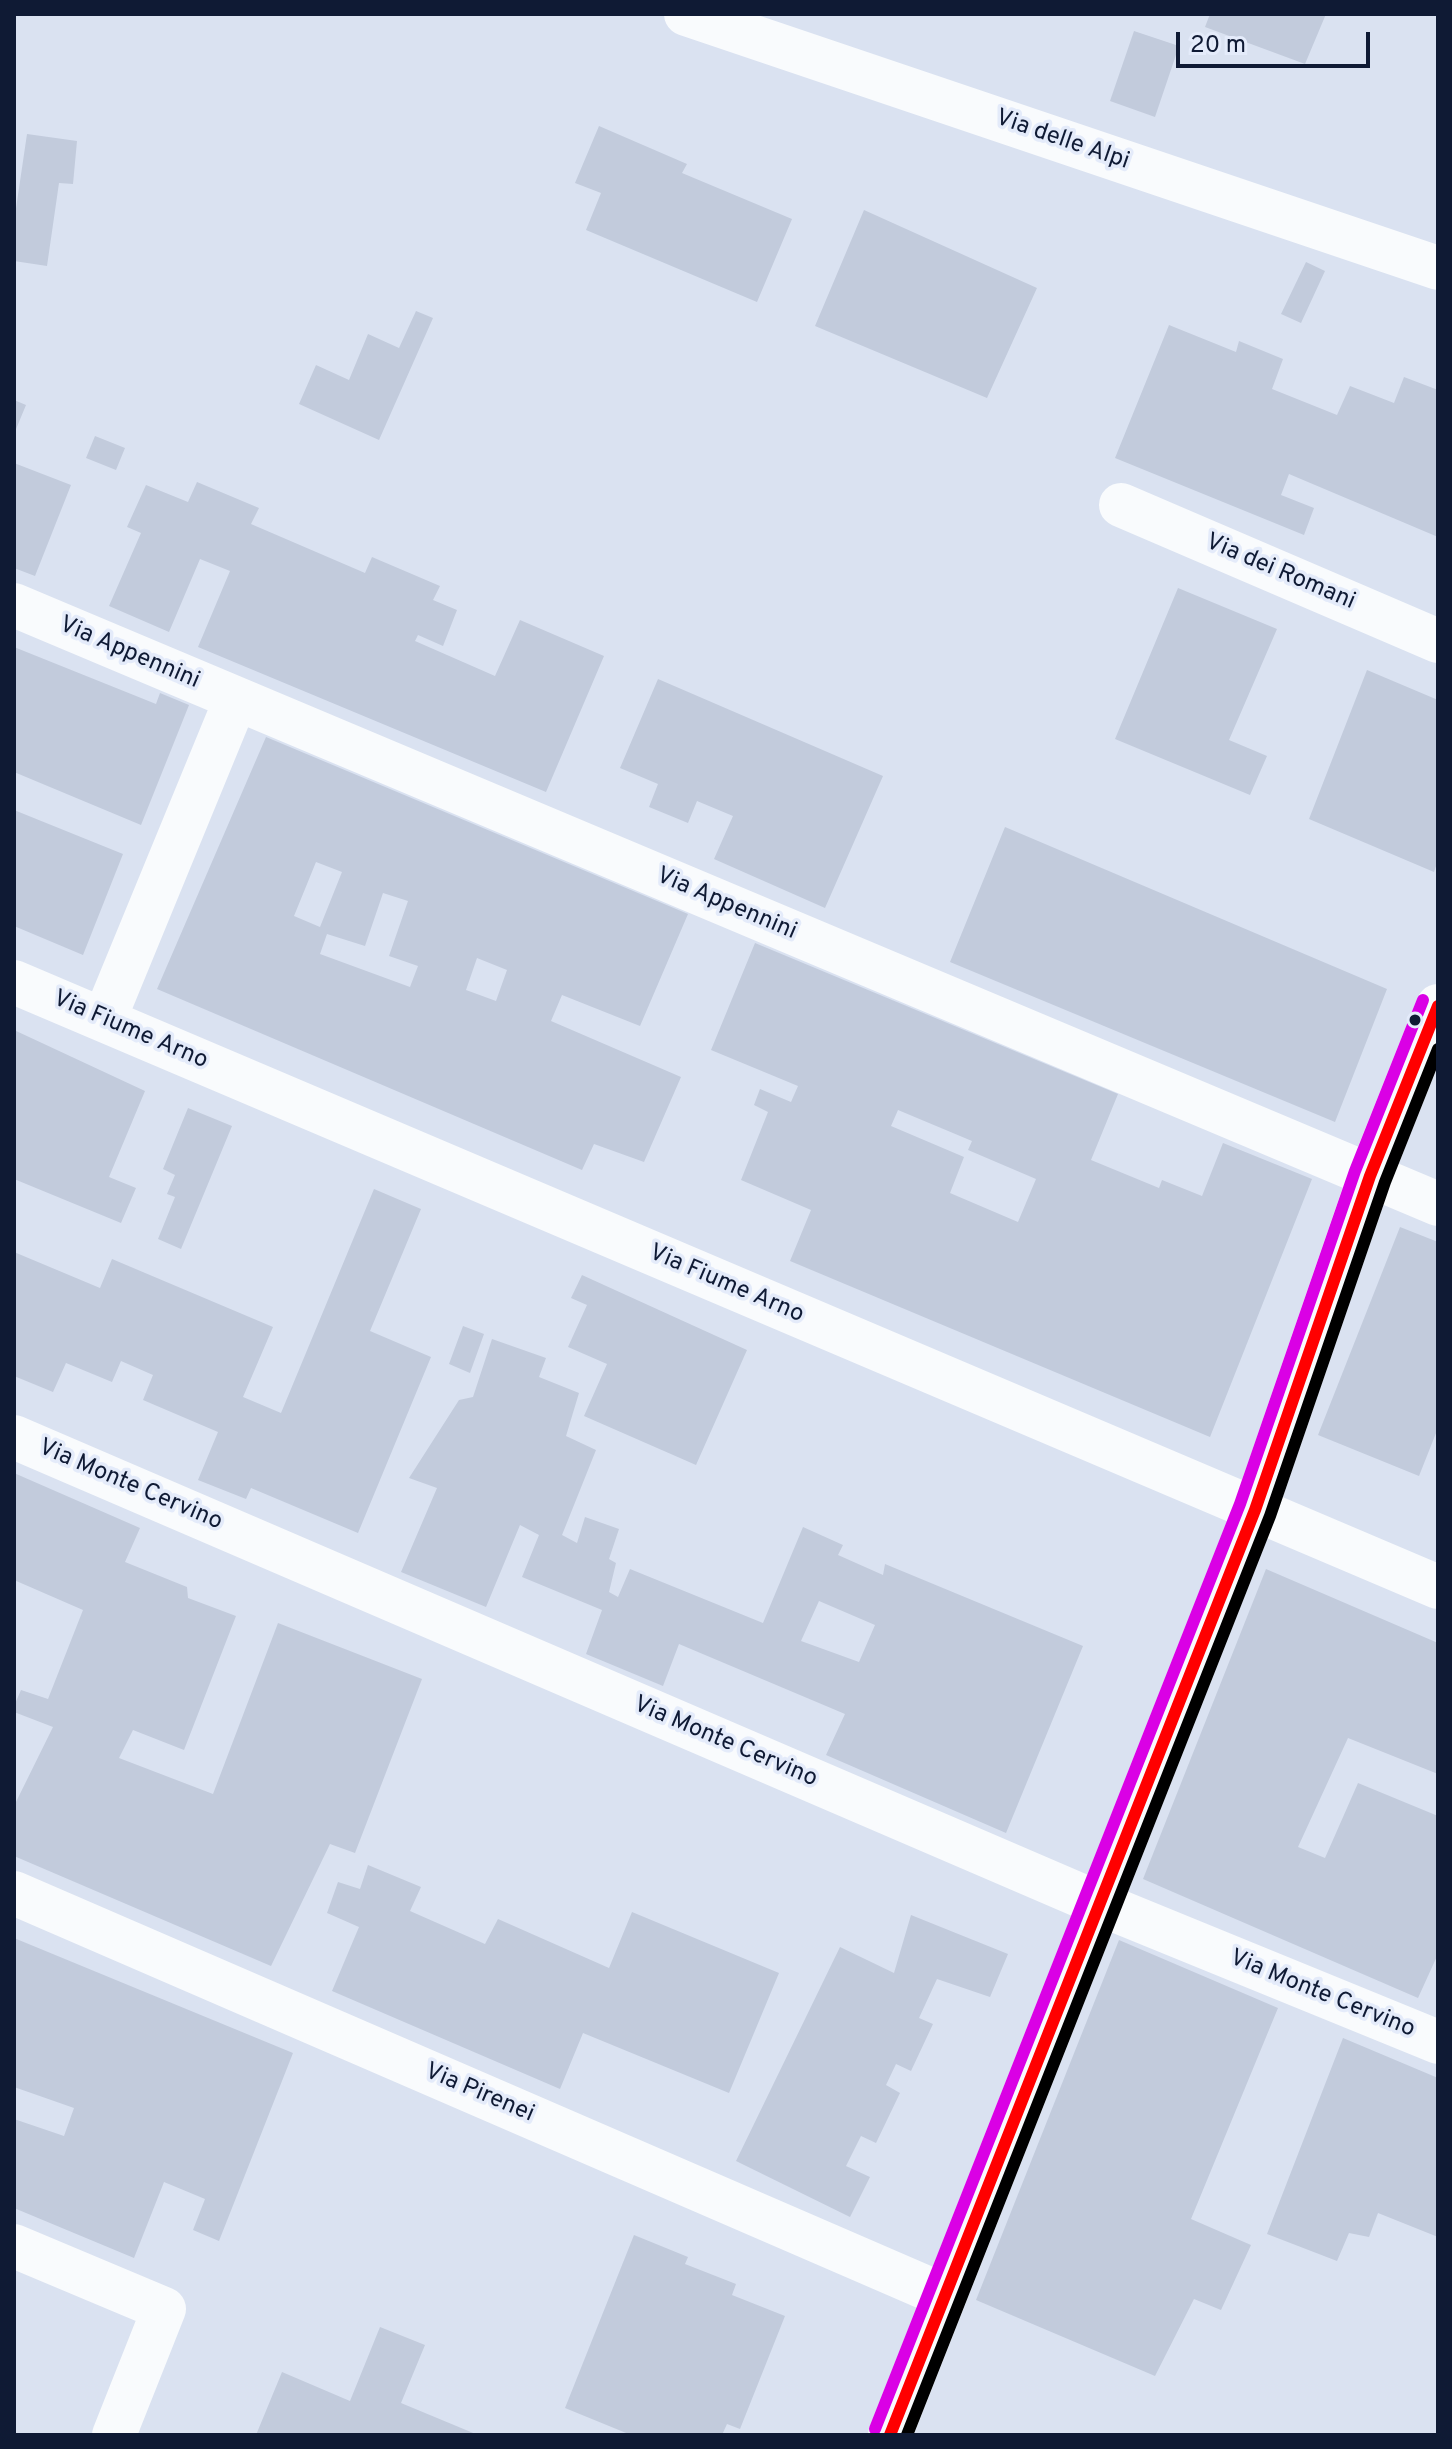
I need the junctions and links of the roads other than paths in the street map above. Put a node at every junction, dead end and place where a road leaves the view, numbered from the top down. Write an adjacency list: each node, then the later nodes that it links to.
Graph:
1 (686, 14): 2 (street, Via delle Alpi)
2 (1438, 268)
3 (1121, 505): 5 (street, Via dei Romani)
4 (14, 605): 6 (street, Via Appennini)
5 (1438, 641)
6 (236, 699): 9 (street); 10 (street, Via Appennini)
7 (14, 982): 9 (street, Via Fiume Arno)
8 (1438, 1006): 10 (street)
9 (104, 1020): 13 (street, Via Fiume Arno)
10 (1370, 1176): 11 (street, Via Appennini); 13 (street)
11 (1438, 1204)
12 (14, 1437): 16 (street, Via Monte Cervino)
13 (1255, 1510): 14 (street, Via Fiume Arno); 16 (street)
14 (1438, 1587)
15 (14, 1893): 19 (street, Via Pirenei)
16 (1100, 1904): 17 (street, Via Monte Cervino); 19 (street)
17 (1438, 2042)
18 (14, 2246): 20 (street)
19 (945, 2296): 21 (street)
20 (114, 2435)
21 (890, 2435)

